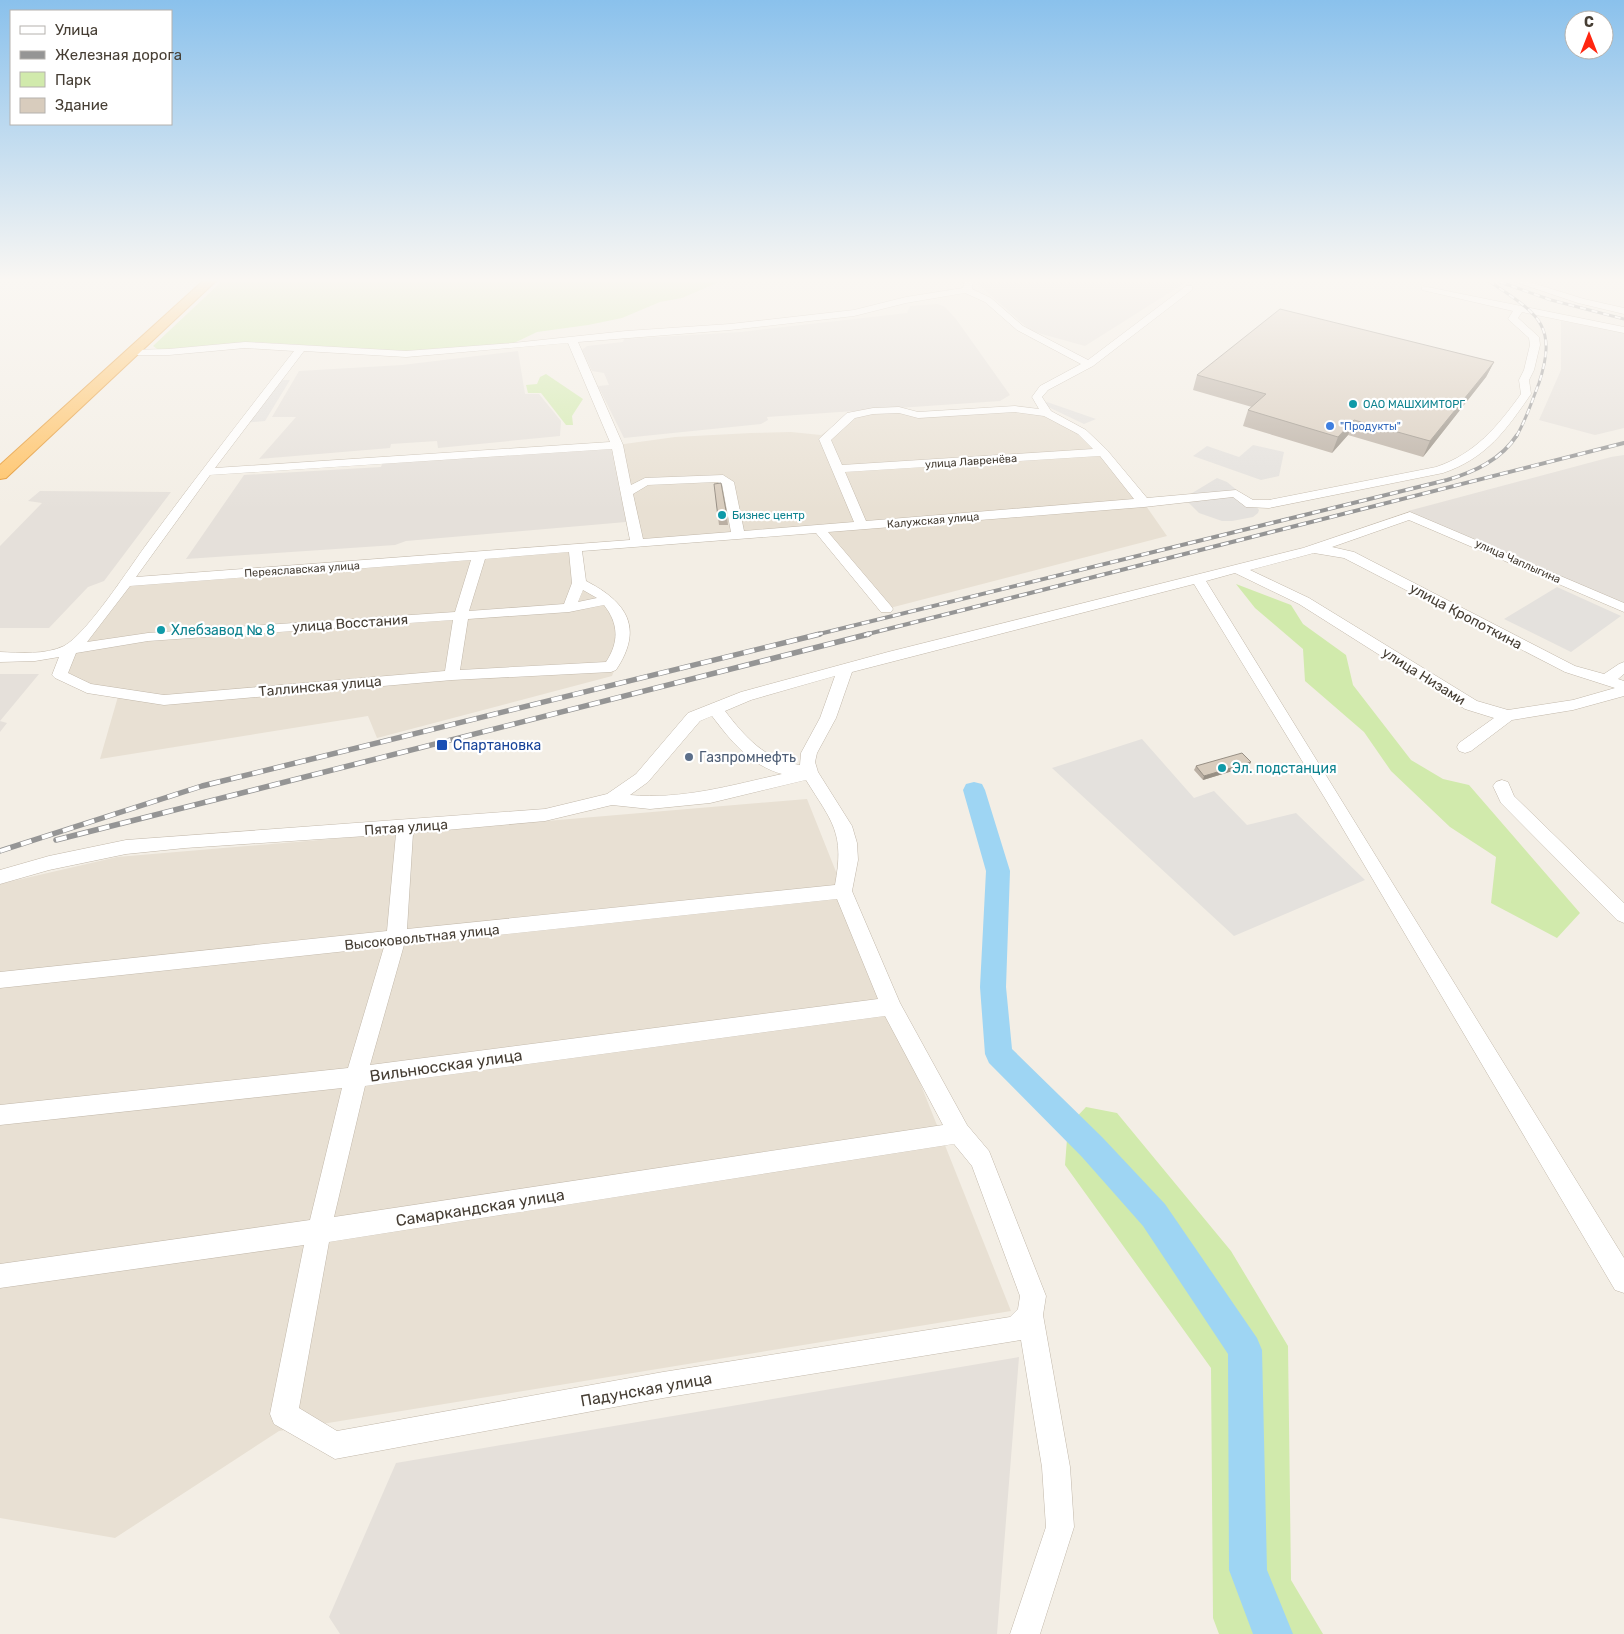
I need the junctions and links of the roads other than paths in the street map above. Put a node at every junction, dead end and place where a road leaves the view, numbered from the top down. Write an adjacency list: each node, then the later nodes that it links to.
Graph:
1 (127, 357): 13 (highway)
2 (294, 357): 12 (street)
3 (579, 357): 9 (street)
4 (1076, 357): 7 (street)
5 (1098, 357): 7 (street)
6 (1532, 357): 15 (street, Калужская улица)
7 (1089, 364): 8 (street)
8 (1047, 413): 10 (street); 11 (street)
9 (617, 445): 12 (street); 14 (street)
10 (1103, 452): 11 (street, улица Лавренёва); 15 (street)
11 (838, 469): 16 (street)
12 (206, 472): 25 (street)
13 (0, 474)
14 (627, 494): 18 (street); 19 (street)
15 (1144, 503): 16 (street, Калужская улица)
16 (862, 526): 17 (street, Калужская улица)
17 (818, 529): 18 (street, Калужская улица); 30 (street)
18 (738, 535): 19 (street, Калужская улица)
19 (637, 543): 20 (street, Переяславская улица)
20 (575, 548): 22 (street, Переяславская улица); 26 (street)
21 (1308, 551): 23 (street); 29 (street, улица Чаплыгина); 37 (street, улица Кропоткина)
22 (479, 555): 25 (street, Переяславская улица); 31 (street)
23 (1239, 570): 24 (street); 41 (street, улица Низами)
24 (1198, 580): 35 (street); 58 (street)
25 (126, 582): 32 (street)
26 (579, 583): 27 (street); 28 (street)
27 (608, 600): 28 (street, улица Восстания); 36 (street, Таллинская улица)
28 (569, 608): 31 (street, улица Восстания)
29 (1624, 608)
30 (886, 609)
31 (461, 616): 32 (street, улица Восстания); 36 (street)
32 (70, 649): 33 (street); 36 (street, Таллинская улица)
33 (0, 657)
34 (1624, 666): 37 (street)
35 (846, 669): 40 (street); 43 (street)
36 (452, 675)
37 (1606, 680): 38 (street, улица Кропоткина)
38 (1624, 686)
39 (1624, 691): 41 (street, улица Низами)
40 (715, 709): 43 (street); 45 (street)
41 (1508, 715): 42 (street)
42 (1464, 747)
43 (810, 773): 45 (street, Пятая улица); 48 (street)
44 (1502, 786): 49 (street)
45 (612, 799): 46 (street, Пятая улица)
46 (405, 827): 47 (street, Пятая улица); 50 (street)
47 (0, 877)
48 (843, 891): 50 (street, Высоковольтная улица); 52 (street)
49 (1624, 915)
50 (396, 940): 51 (street, Высоковольтная улица); 53 (street)
51 (0, 980)
52 (891, 1006): 53 (street, Вильнюсская улица); 55 (street)
53 (356, 1077): 54 (street, Вильнюсская улица); 56 (street)
54 (0, 1115)
55 (959, 1133): 56 (street, Самаркандская улица); 59 (street)
56 (319, 1231): 57 (street, Самаркандская улица); 59 (street, Падунская улица)
57 (0, 1276)
58 (1624, 1281)
59 (1023, 1322): 60 (street)
60 (1025, 1634)

